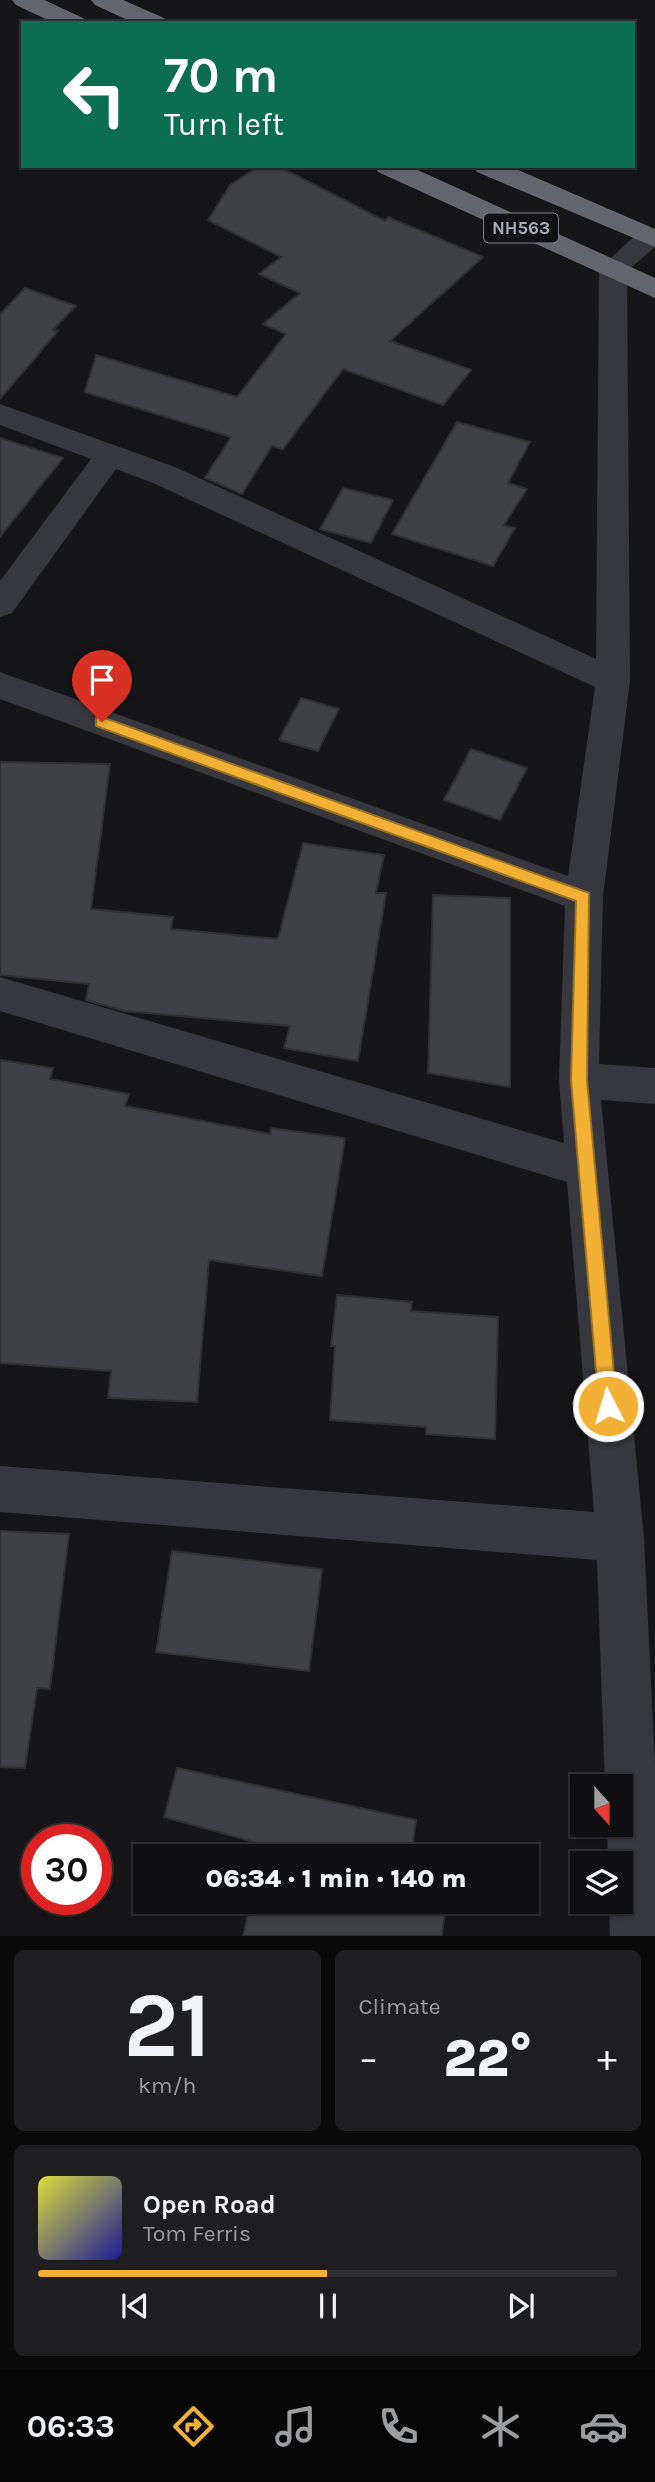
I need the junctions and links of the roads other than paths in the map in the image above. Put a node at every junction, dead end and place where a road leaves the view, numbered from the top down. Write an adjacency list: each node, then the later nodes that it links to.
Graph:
1 (24, 0): 3 (highway)
2 (103, 0): 4 (highway)
3 (70, 21)
4 (150, 21)
5 (391, 168): 8 (highway, NH563)
6 (491, 168): 7 (highway, NH563)
7 (653, 238): 8 (street)
8 (612, 270): 9 (highway, NH563); 13 (street)
9 (655, 289)
10 (0, 414): 11 (street)
11 (110, 455): 12 (street); 13 (street)
12 (0, 605)
13 (612, 681): 15 (street)
14 (0, 685): 15 (street)
15 (583, 897): 17 (street)
16 (0, 994): 19 (street)
17 (579, 1080): 18 (street); 19 (street)
18 (655, 1086)
19 (587, 1169): 21 (street)
20 (0, 1489): 21 (street)
21 (620, 1538): 22 (street)
22 (637, 1936)

